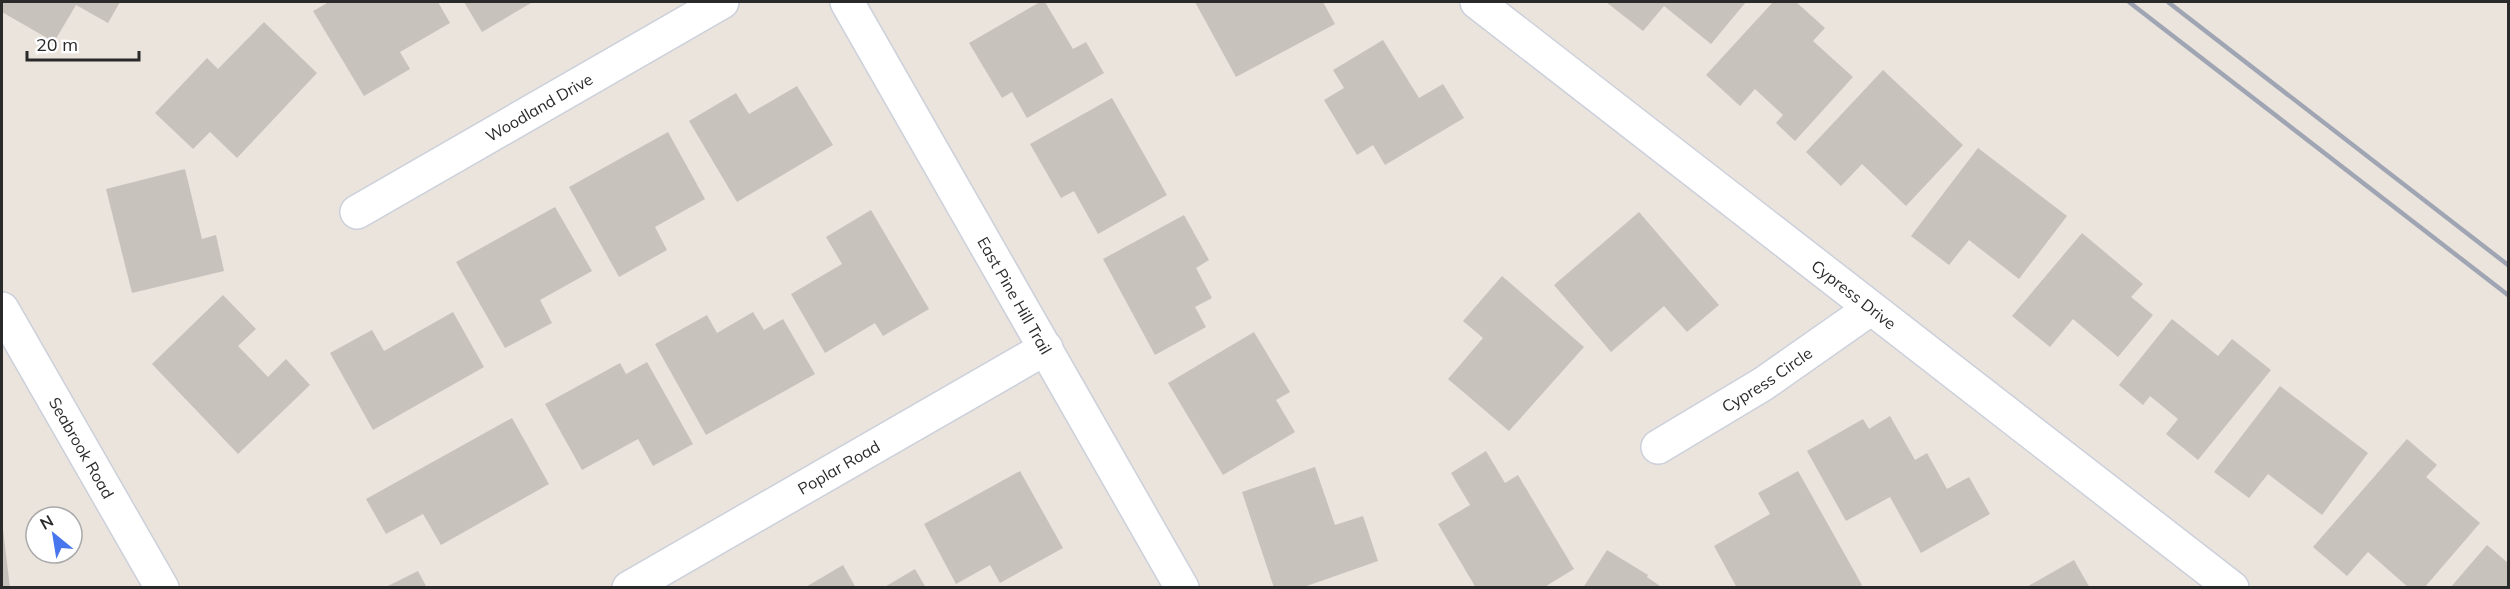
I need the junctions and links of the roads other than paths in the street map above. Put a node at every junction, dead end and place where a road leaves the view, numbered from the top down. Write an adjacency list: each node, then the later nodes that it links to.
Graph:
1 (722, 2): 4 (street, Woodland Drive)
2 (847, 2): 7 (street, East Pine Hill Trail)
3 (1477, 2): 6 (street, Cypress Drive)
4 (357, 212)
5 (2, 309): 9 (street, Seabrook Road)
6 (1870, 309): 8 (street, Cypress Circle); 12 (street, Cypress Drive)
7 (1046, 348): 10 (street, Poplar Road); 11 (street, East Pine Hill Trail)
8 (1658, 447)
9 (162, 588)
10 (629, 588)
11 (1182, 588)
12 (2232, 588)

